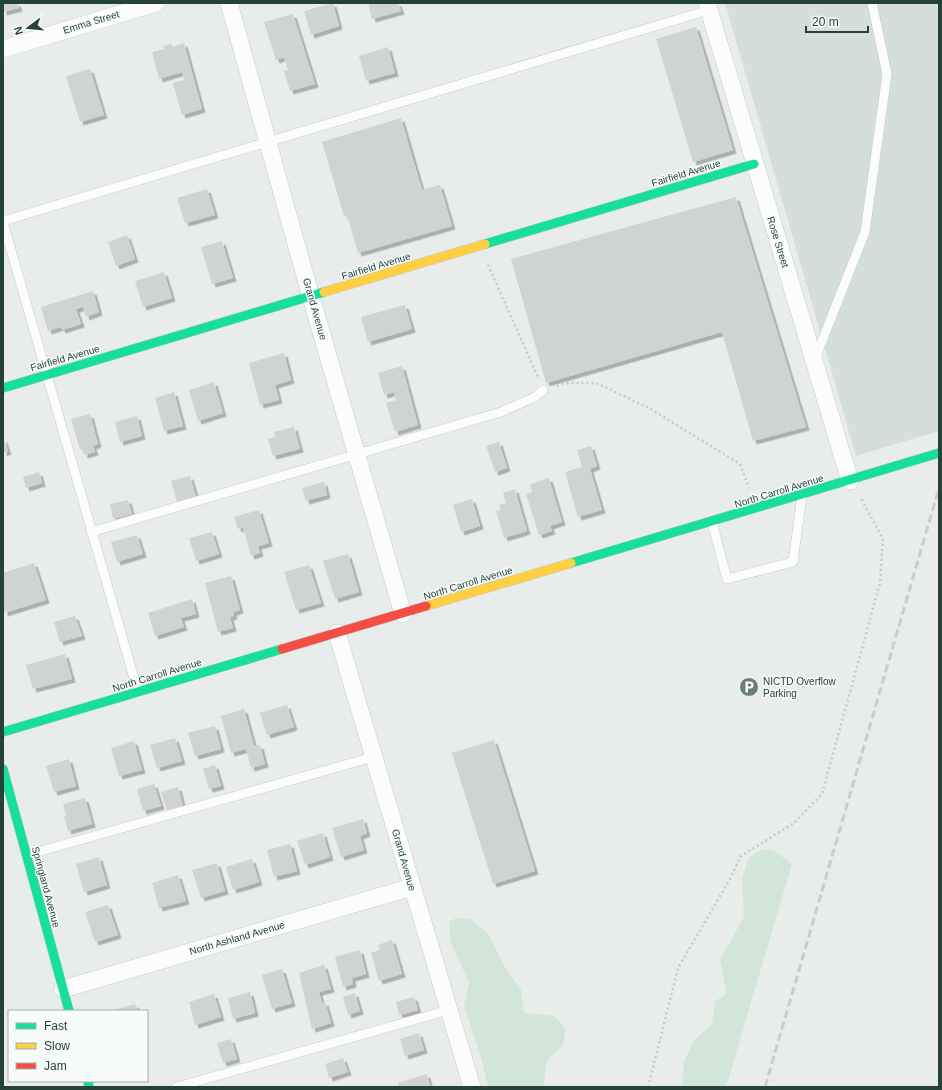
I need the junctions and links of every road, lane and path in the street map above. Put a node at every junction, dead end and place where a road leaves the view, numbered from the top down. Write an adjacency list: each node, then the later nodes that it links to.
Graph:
1 (156, 3): 5 (street, Emma Street)
2 (229, 3): 6 (street, Grand Avenue)
3 (872, 3): 11 (lane)
4 (708, 6): 6 (lane); 7 (street, Rose Street)
5 (3, 49)
6 (268, 142): 8 (lane); 10 (street, Grand Avenue)
7 (754, 164): 9 (street, Fairfield Avenue); 11 (street, Rose Street)
8 (3, 221): 12 (lane)
9 (482, 246): 10 (street, Fairfield Avenue); 14 (path)
10 (311, 298): 12 (street, Fairfield Avenue); 16 (street, Grand Avenue)
11 (814, 362): 17 (street, Rose Street)
12 (48, 375): 13 (street, Fairfield Avenue); 21 (lane)
13 (3, 388)
14 (543, 390): 16 (lane); 19 (path)
15 (939, 453): 17 (street, North Carroll Avenue)
16 (357, 455): 21 (lane); 22 (street, Grand Avenue)
17 (850, 481): 18 (street, North Carroll Avenue); 35 (path)
18 (802, 496): 19 (street, North Carroll Avenue); 20 (lane)
19 (755, 510): 20 (street, North Carroll Avenue)
20 (712, 522): 22 (street, North Carroll Avenue)
21 (91, 532): 24 (lane)
22 (403, 614): 23 (street, North Carroll Avenue)
23 (337, 633): 24 (street, North Carroll Avenue); 26 (street, Grand Avenue)
24 (138, 692): 25 (street, North Carroll Avenue)
25 (3, 732)
26 (374, 757): 28 (lane); 29 (street, Grand Avenue)
27 (3, 769): 28 (street, Springland Avenue)
28 (26, 855): 30 (street, Springland Avenue)
29 (412, 887): 30 (street, North Ashland Avenue); 32 (street, Grand Avenue)
30 (62, 989): 31 (street, Springland Avenue)
31 (69, 1010)
32 (449, 1010): 33 (lane); 34 (street, Grand Avenue)
33 (177, 1087)
34 (472, 1087)
35 (648, 1087)

